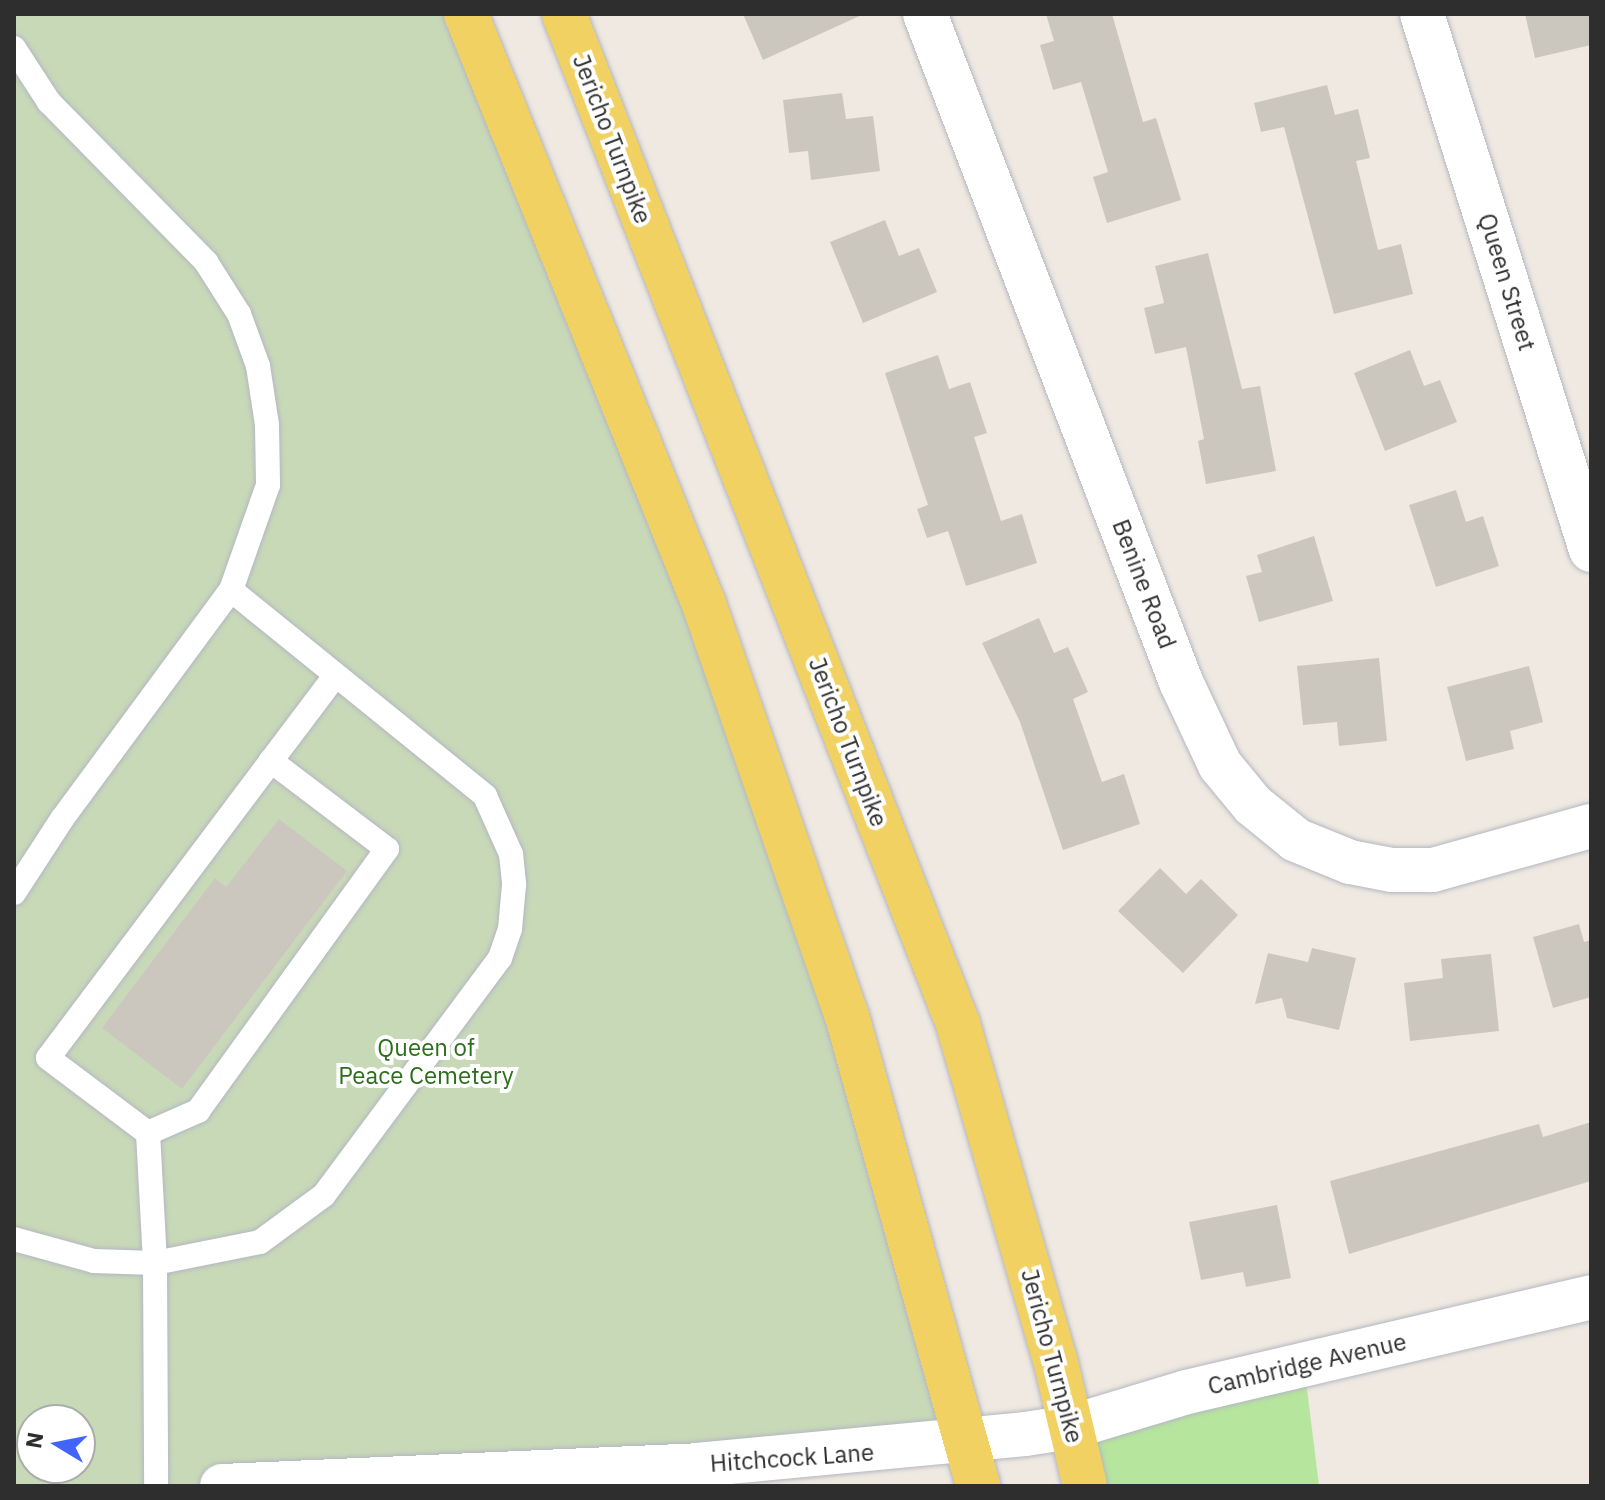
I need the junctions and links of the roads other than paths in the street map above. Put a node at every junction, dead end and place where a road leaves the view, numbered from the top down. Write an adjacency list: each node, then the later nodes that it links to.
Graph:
1 (564, 14): 16 (main road, Jericho Turnpike)
2 (925, 14): 10 (street, Benine Road)
3 (1422, 14): 6 (street, Queen Street)
4 (466, 21): 18 (main road)
5 (14, 48): 7 (lane)
6 (1591, 550)
7 (231, 590): 8 (lane); 11 (lane)
8 (335, 676): 9 (lane); 14 (lane)
9 (271, 761): 12 (lane); 12 (lane)
10 (1591, 826)
11 (15, 887)
12 (148, 1133): 14 (lane)
13 (14, 1239): 14 (lane)
14 (155, 1263): 20 (lane)
15 (1591, 1297): 16 (street, Cambridge Avenue)
16 (1071, 1427): 17 (street, Cambridge Avenue); 23 (main road, Jericho Turnpike)
17 (1025, 1434): 18 (street, Hitchcock Lane)
18 (968, 1441): 19 (street, Hitchcock Lane); 22 (main road)
19 (698, 1476): 21 (street, Hitchcock Lane)
20 (156, 1486)
21 (222, 1486)
22 (978, 1486)
23 (1085, 1486)

